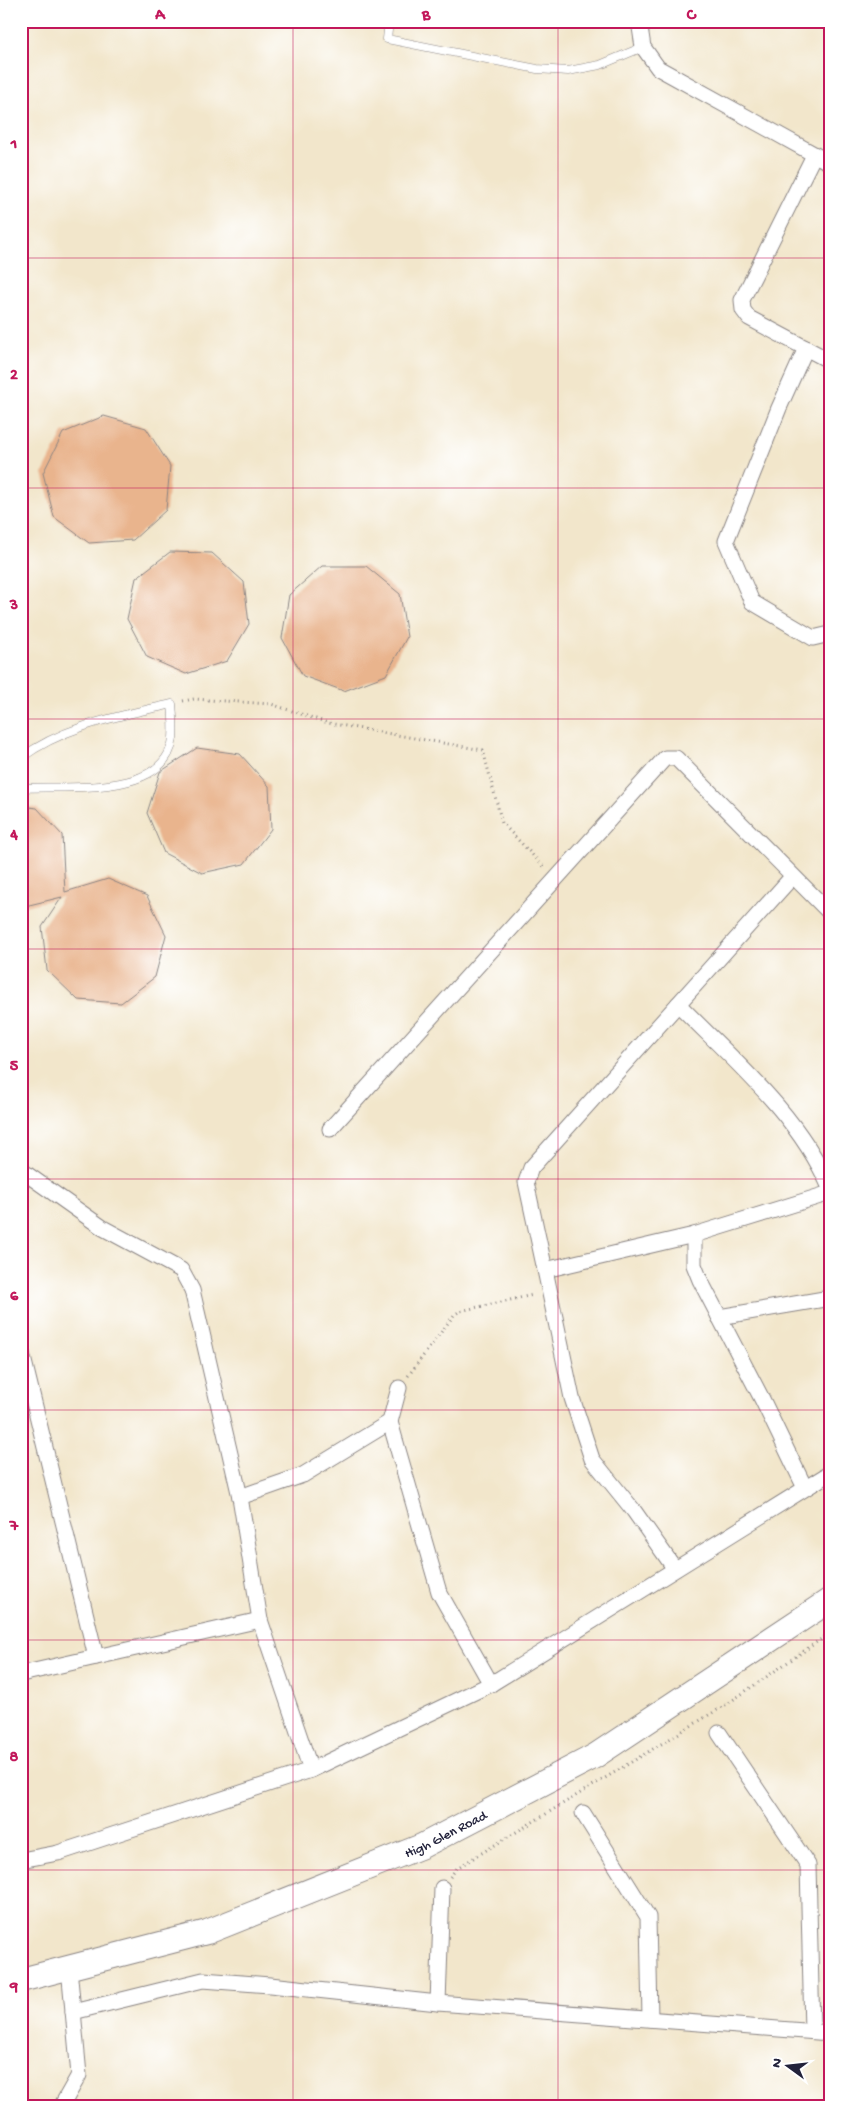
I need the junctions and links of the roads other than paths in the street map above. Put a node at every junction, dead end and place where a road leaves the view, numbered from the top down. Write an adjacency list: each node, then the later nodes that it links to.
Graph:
1 (389, 21): 3 (lane)
2 (639, 21): 3 (street)
3 (643, 48): 4 (street)
4 (814, 155): 5 (street); 6 (street)
5 (830, 163)
6 (806, 348): 7 (street); 8 (street)
7 (830, 361)
8 (830, 634)
9 (21, 758): 10 (lane)
10 (21, 788)
11 (792, 876): 12 (street); 13 (street); 14 (street)
12 (830, 914)
13 (678, 1004): 16 (street); 19 (street)
14 (330, 1129)
15 (21, 1170): 27 (street)
16 (830, 1188)
17 (830, 1193): 18 (street)
18 (694, 1235): 19 (street); 21 (street)
19 (546, 1270): 28 (street)
20 (830, 1298): 21 (street)
21 (719, 1317): 26 (street)
22 (21, 1349): 31 (street)
23 (399, 1388): 24 (street)
24 (390, 1422): 27 (street); 33 (street)
25 (830, 1473): 26 (street)
26 (805, 1488): 28 (street)
27 (240, 1497): 30 (street)
28 (675, 1569): 33 (street)
29 (830, 1600): 39 (main road, High Glen Road)
30 (260, 1620): 31 (street); 35 (street)
31 (96, 1657): 32 (street)
32 (21, 1674)
33 (491, 1684): 35 (street)
34 (719, 1733): 44 (street)
35 (310, 1770): 37 (street)
36 (583, 1813): 43 (street)
37 (21, 1860)
38 (442, 1888): 41 (street)
39 (69, 1968): 40 (main road, High Glen Road); 42 (street)
40 (21, 1980)
41 (438, 2003): 42 (street); 43 (street)
42 (73, 2012): 46 (street)
43 (650, 2019): 44 (street)
44 (812, 2031): 45 (street)
45 (830, 2032)
46 (61, 2107)

